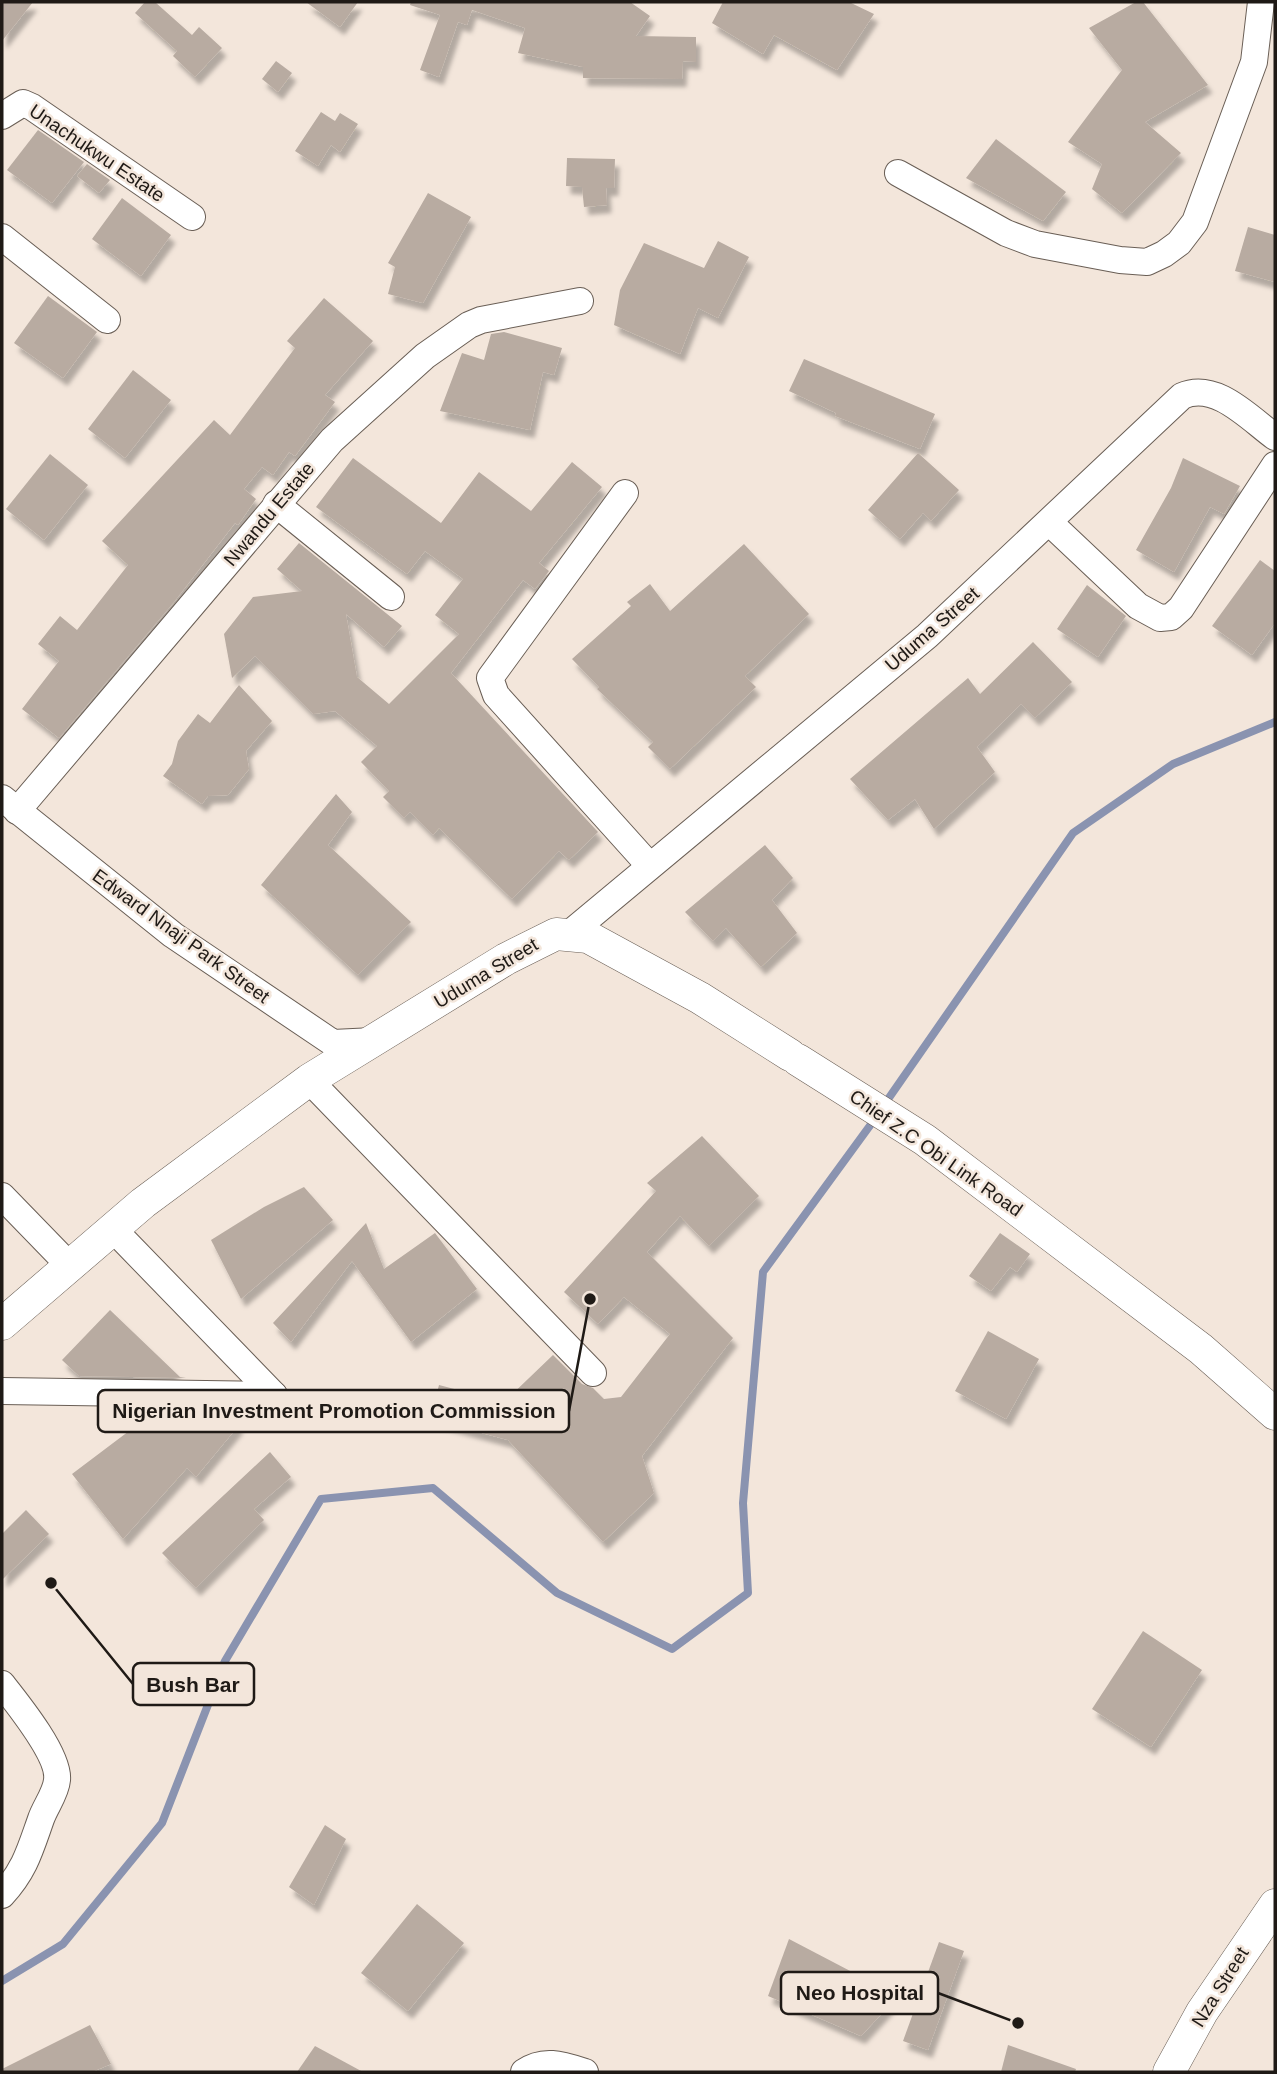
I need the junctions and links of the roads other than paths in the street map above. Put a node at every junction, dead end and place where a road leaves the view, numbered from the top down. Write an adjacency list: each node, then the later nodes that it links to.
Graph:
1 (1261, 2): 3 (street)
2 (2, 116): 4 (street, Unachukwu Estate)
3 (898, 173)
4 (192, 217)
5 (2, 237): 7 (street)
6 (580, 301): 11 (street, Nwandu Estate)
7 (107, 320)
8 (1275, 436): 12 (street, Uduma Street)
9 (1275, 465): 12 (street)
10 (625, 493): 15 (street)
11 (276, 505): 13 (street); 14 (street, Nwandu Estate)
12 (1050, 523): 15 (street, Uduma Street)
13 (391, 597)
14 (9, 804): 17 (street, Edward Nnaji Park Street)
15 (649, 865): 16 (street, Uduma Street)
16 (569, 934): 17 (street, Uduma Street); 25 (street, Chief Z.C Obi Link Road)
17 (374, 1041): 18 (street, Uduma Street)
18 (309, 1080): 20 (street, Uduma Street); 23 (street)
19 (2, 1196): 21 (street)
20 (113, 1229): 21 (street, Uduma Street); 24 (street)
21 (69, 1265): 22 (street, Uduma Street)
22 (2, 1325)
23 (593, 1373)
24 (2, 1391)
25 (1275, 1414)
26 (2, 1684): 27 (street)
27 (2, 1895)
28 (1275, 1905): 31 (street, Nza Street)
29 (524, 2072): 30 (street)
30 (585, 2072)
31 (1169, 2072)

